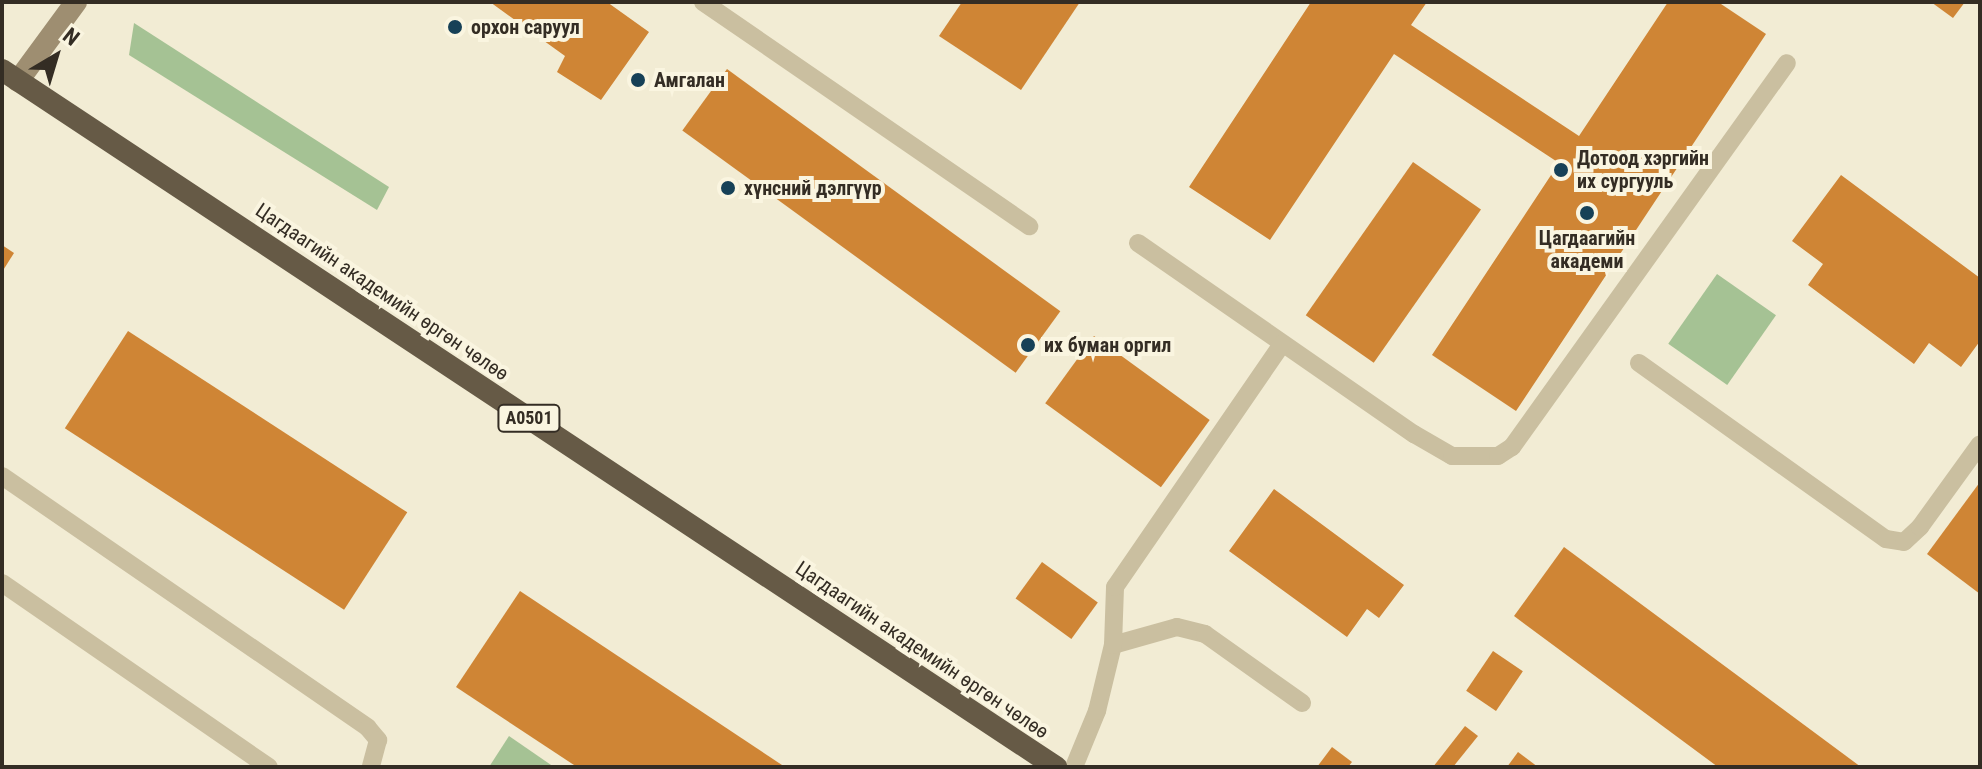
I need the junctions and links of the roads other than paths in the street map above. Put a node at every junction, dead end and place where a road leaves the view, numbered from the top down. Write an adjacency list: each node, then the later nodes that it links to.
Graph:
1 (76, 2): 4 (main road)
2 (703, 2): 5 (lane)
3 (1787, 63): 7 (lane)
4 (10, 76): 16 (highway, Цагдаагийн академийн өргөн чөлөө / A0501)
5 (1029, 226)
6 (1138, 243): 7 (lane)
7 (1282, 344): 12 (lane)
8 (1639, 363): 9 (lane)
9 (1980, 444)
10 (2, 476): 15 (lane)
11 (2, 583): 14 (lane)
12 (1113, 645): 13 (lane); 17 (lane)
13 (1302, 703)
14 (269, 767)
15 (371, 767)
16 (1056, 767)
17 (1074, 767)

